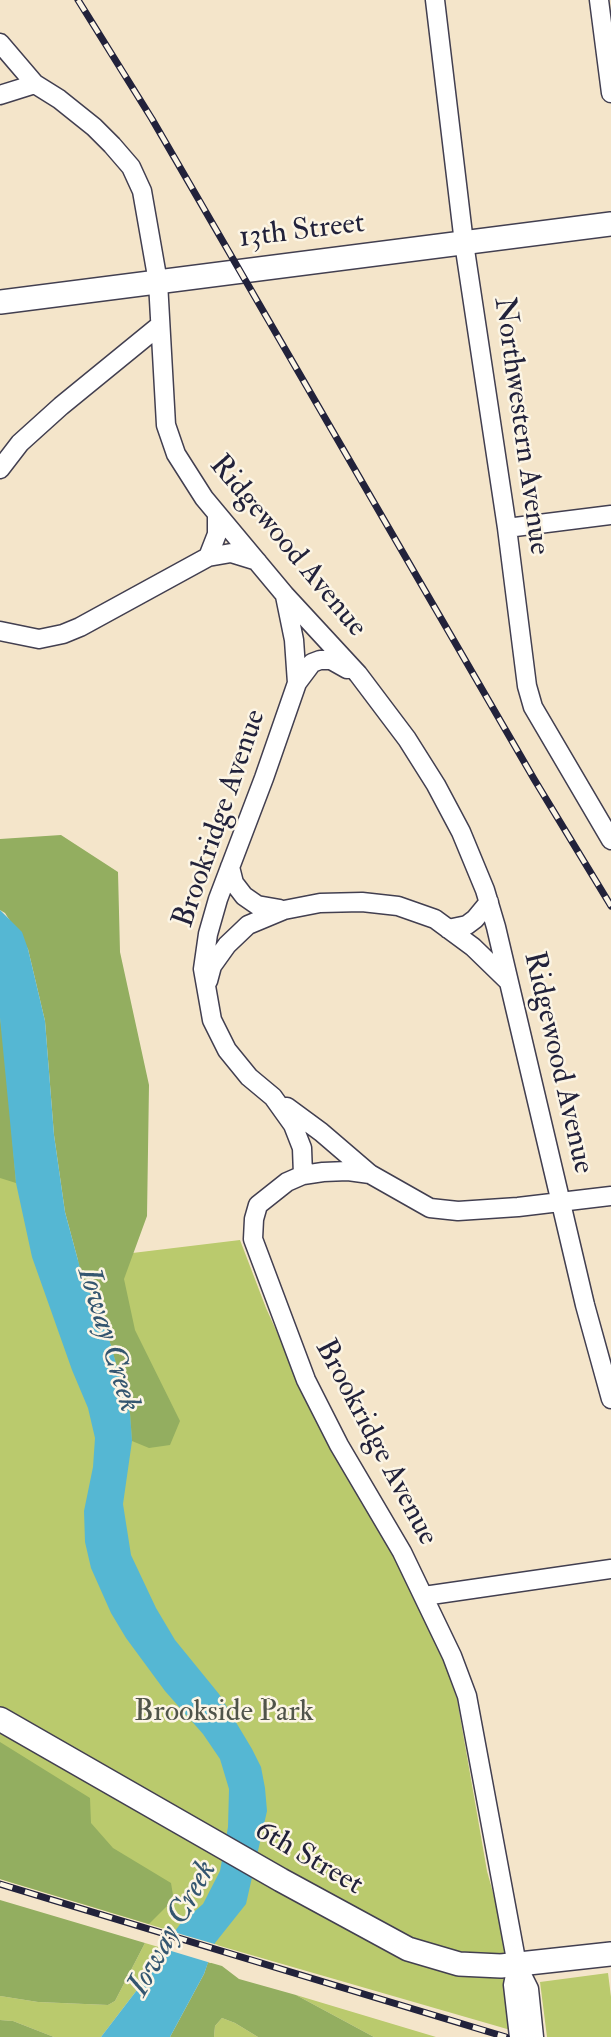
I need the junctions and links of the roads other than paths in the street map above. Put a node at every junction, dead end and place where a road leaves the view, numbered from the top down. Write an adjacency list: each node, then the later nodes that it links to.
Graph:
1 (435, 0): 8 (street, Northwestern Avenue)
2 (599, 0): 5 (street)
3 (0, 43): 4 (street, Ridgewood Avenue)
4 (35, 84): 6 (street); 9 (street, Ridgewood Avenue)
5 (611, 93)
6 (0, 94)
7 (611, 224): 8 (main road, 13th Street)
8 (464, 243): 9 (main road, 13th Street); 15 (street, Northwestern Avenue)
9 (158, 282): 10 (main road, 13th Street); 11 (street, Ridgewood Avenue)
10 (0, 302)
11 (159, 326): 12 (street); 13 (street, Ridgewood Avenue)
12 (0, 469)
13 (217, 514): 16 (street); 17 (street, Ridgewood Avenue)
14 (611, 515): 15 (street)
15 (508, 528): 22 (street, Northwestern Avenue)
16 (208, 557): 17 (street); 19 (street)
17 (257, 561): 18 (street, Ridgewood Avenue)
18 (285, 595): 20 (street, Ridgewood Avenue); 21 (street, Brookridge Avenue)
19 (0, 631)
20 (358, 674): 21 (street, Brookridge Avenue); 24 (street, Ridgewood Avenue)
21 (297, 683): 23 (street, Brookridge Avenue)
22 (611, 840)
23 (230, 866): 25 (street); 28 (street, Brookridge Avenue)
24 (489, 902): 26 (street); 27 (street, Ridgewood Avenue)
25 (284, 910): 26 (street); 28 (street)
26 (448, 929): 27 (street)
27 (508, 981): 33 (street, Ridgewood Avenue)
28 (206, 988): 29 (street, Brookridge Avenue)
29 (273, 1097): 30 (street); 31 (street, Brookridge Avenue)
30 (370, 1174): 31 (street); 33 (street)
31 (303, 1175): 36 (street, Brookridge Avenue)
32 (611, 1196): 33 (street)
33 (561, 1202): 34 (street, Ridgewood Avenue)
34 (611, 1399)
35 (611, 1569): 36 (street)
36 (424, 1596): 39 (street, Brookridge Avenue)
37 (0, 1719): 39 (main road, 6th Street)
38 (611, 1954): 39 (main road, 6th Street)
39 (517, 1965): 40 (street); 41 (street, Brookridge Avenue)
40 (519, 2037)
41 (534, 2037)

